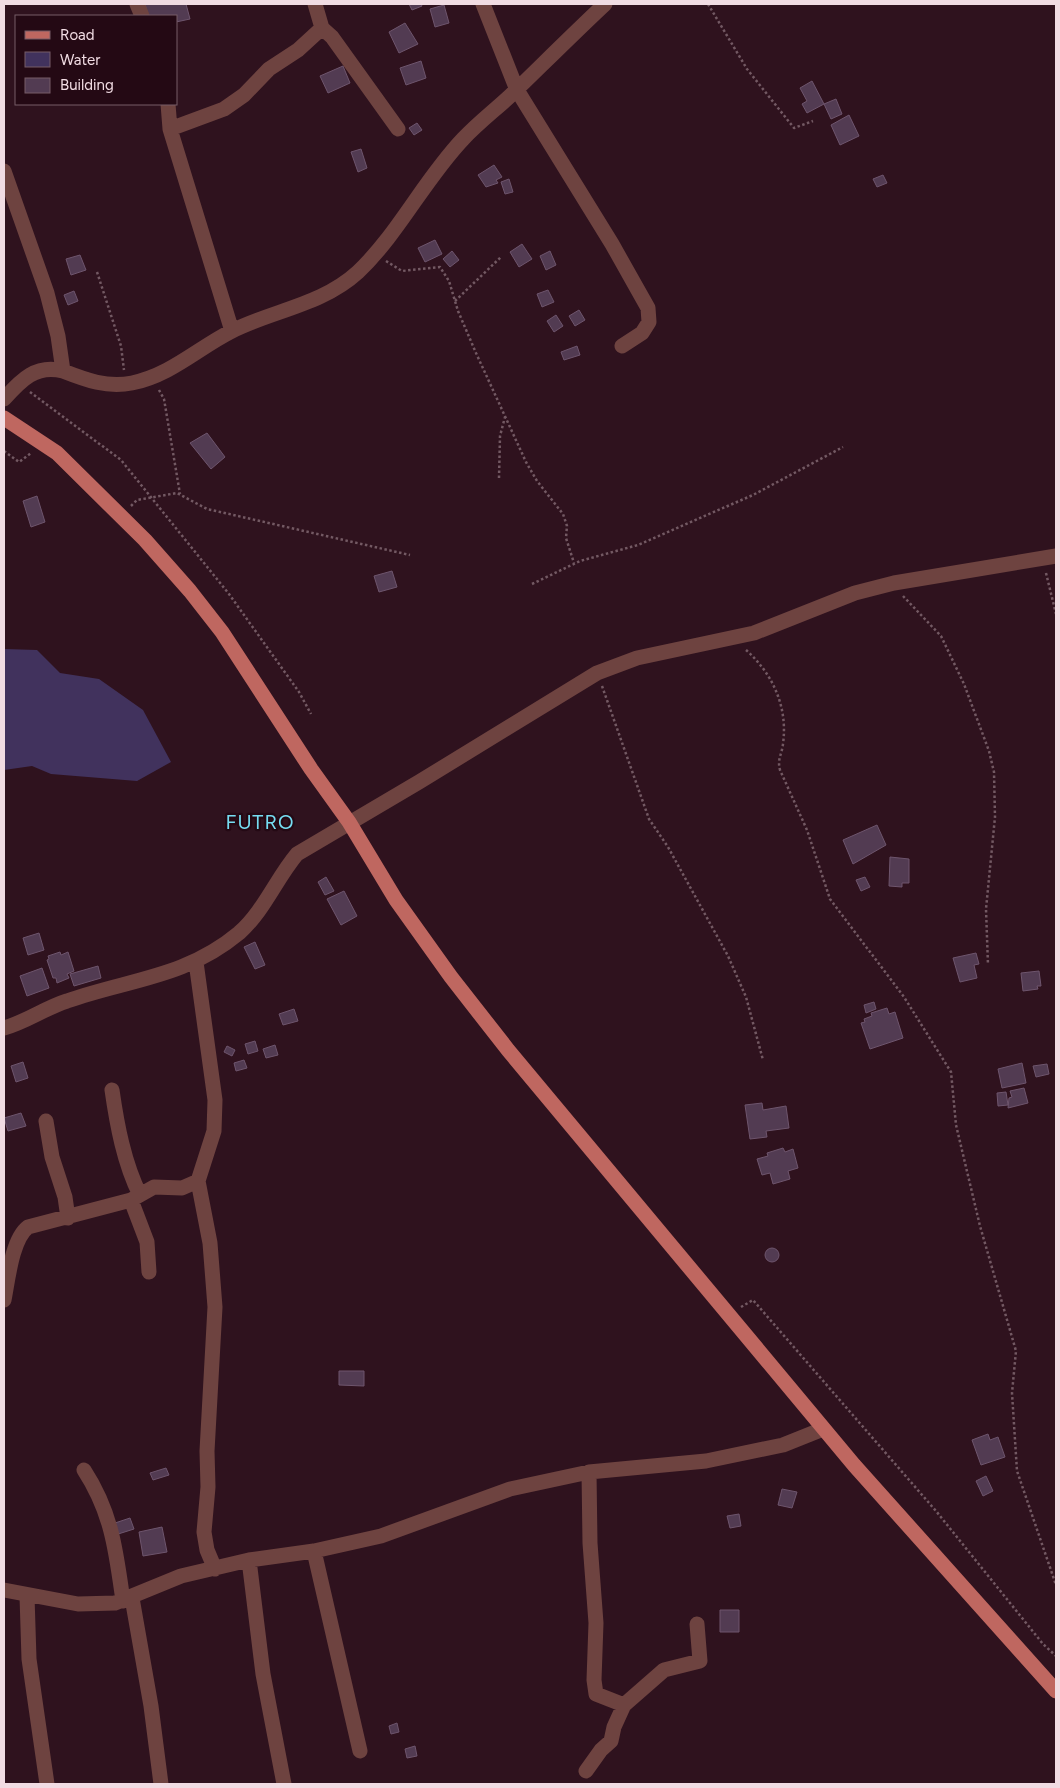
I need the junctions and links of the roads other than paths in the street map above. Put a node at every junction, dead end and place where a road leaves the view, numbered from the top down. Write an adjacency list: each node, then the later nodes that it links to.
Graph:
1 (315, 4): 4 (street)
2 (483, 4): 5 (street)
3 (605, 4): 5 (street)
4 (322, 28): 7 (street); 8 (street)
5 (517, 90): 10 (street); 11 (street)
6 (168, 105): 7 (street)
7 (170, 129): 10 (street)
8 (398, 129)
9 (4, 171): 12 (street)
10 (232, 331): 12 (street)
11 (622, 346)
12 (63, 372): 13 (street)
13 (4, 399)
14 (4, 418): 16 (main road)
15 (1050, 558): 16 (street)
16 (349, 822): 17 (street); 26 (main road)
17 (196, 962): 18 (street); 21 (street)
18 (4, 1028)
19 (112, 1090): 22 (street)
20 (46, 1121): 23 (street)
21 (198, 1181): 22 (street); 31 (street)
22 (136, 1198): 23 (street); 24 (street)
23 (68, 1218): 25 (street)
24 (149, 1272)
25 (4, 1300)
26 (823, 1429): 28 (street); 36 (main road)
27 (84, 1470): 34 (street)
28 (589, 1472): 29 (street); 37 (street)
29 (314, 1551): 30 (street); 38 (street)
30 (249, 1560): 31 (street); 42 (street)
31 (215, 1569): 34 (street)
32 (4, 1590): 33 (street)
33 (27, 1596): 34 (street); 40 (street)
34 (128, 1599): 41 (street)
35 (697, 1624): 37 (street)
36 (1056, 1691)
37 (624, 1705): 39 (street)
38 (360, 1751)
39 (586, 1771)
40 (47, 1784)
41 (161, 1784)
42 (284, 1784)

